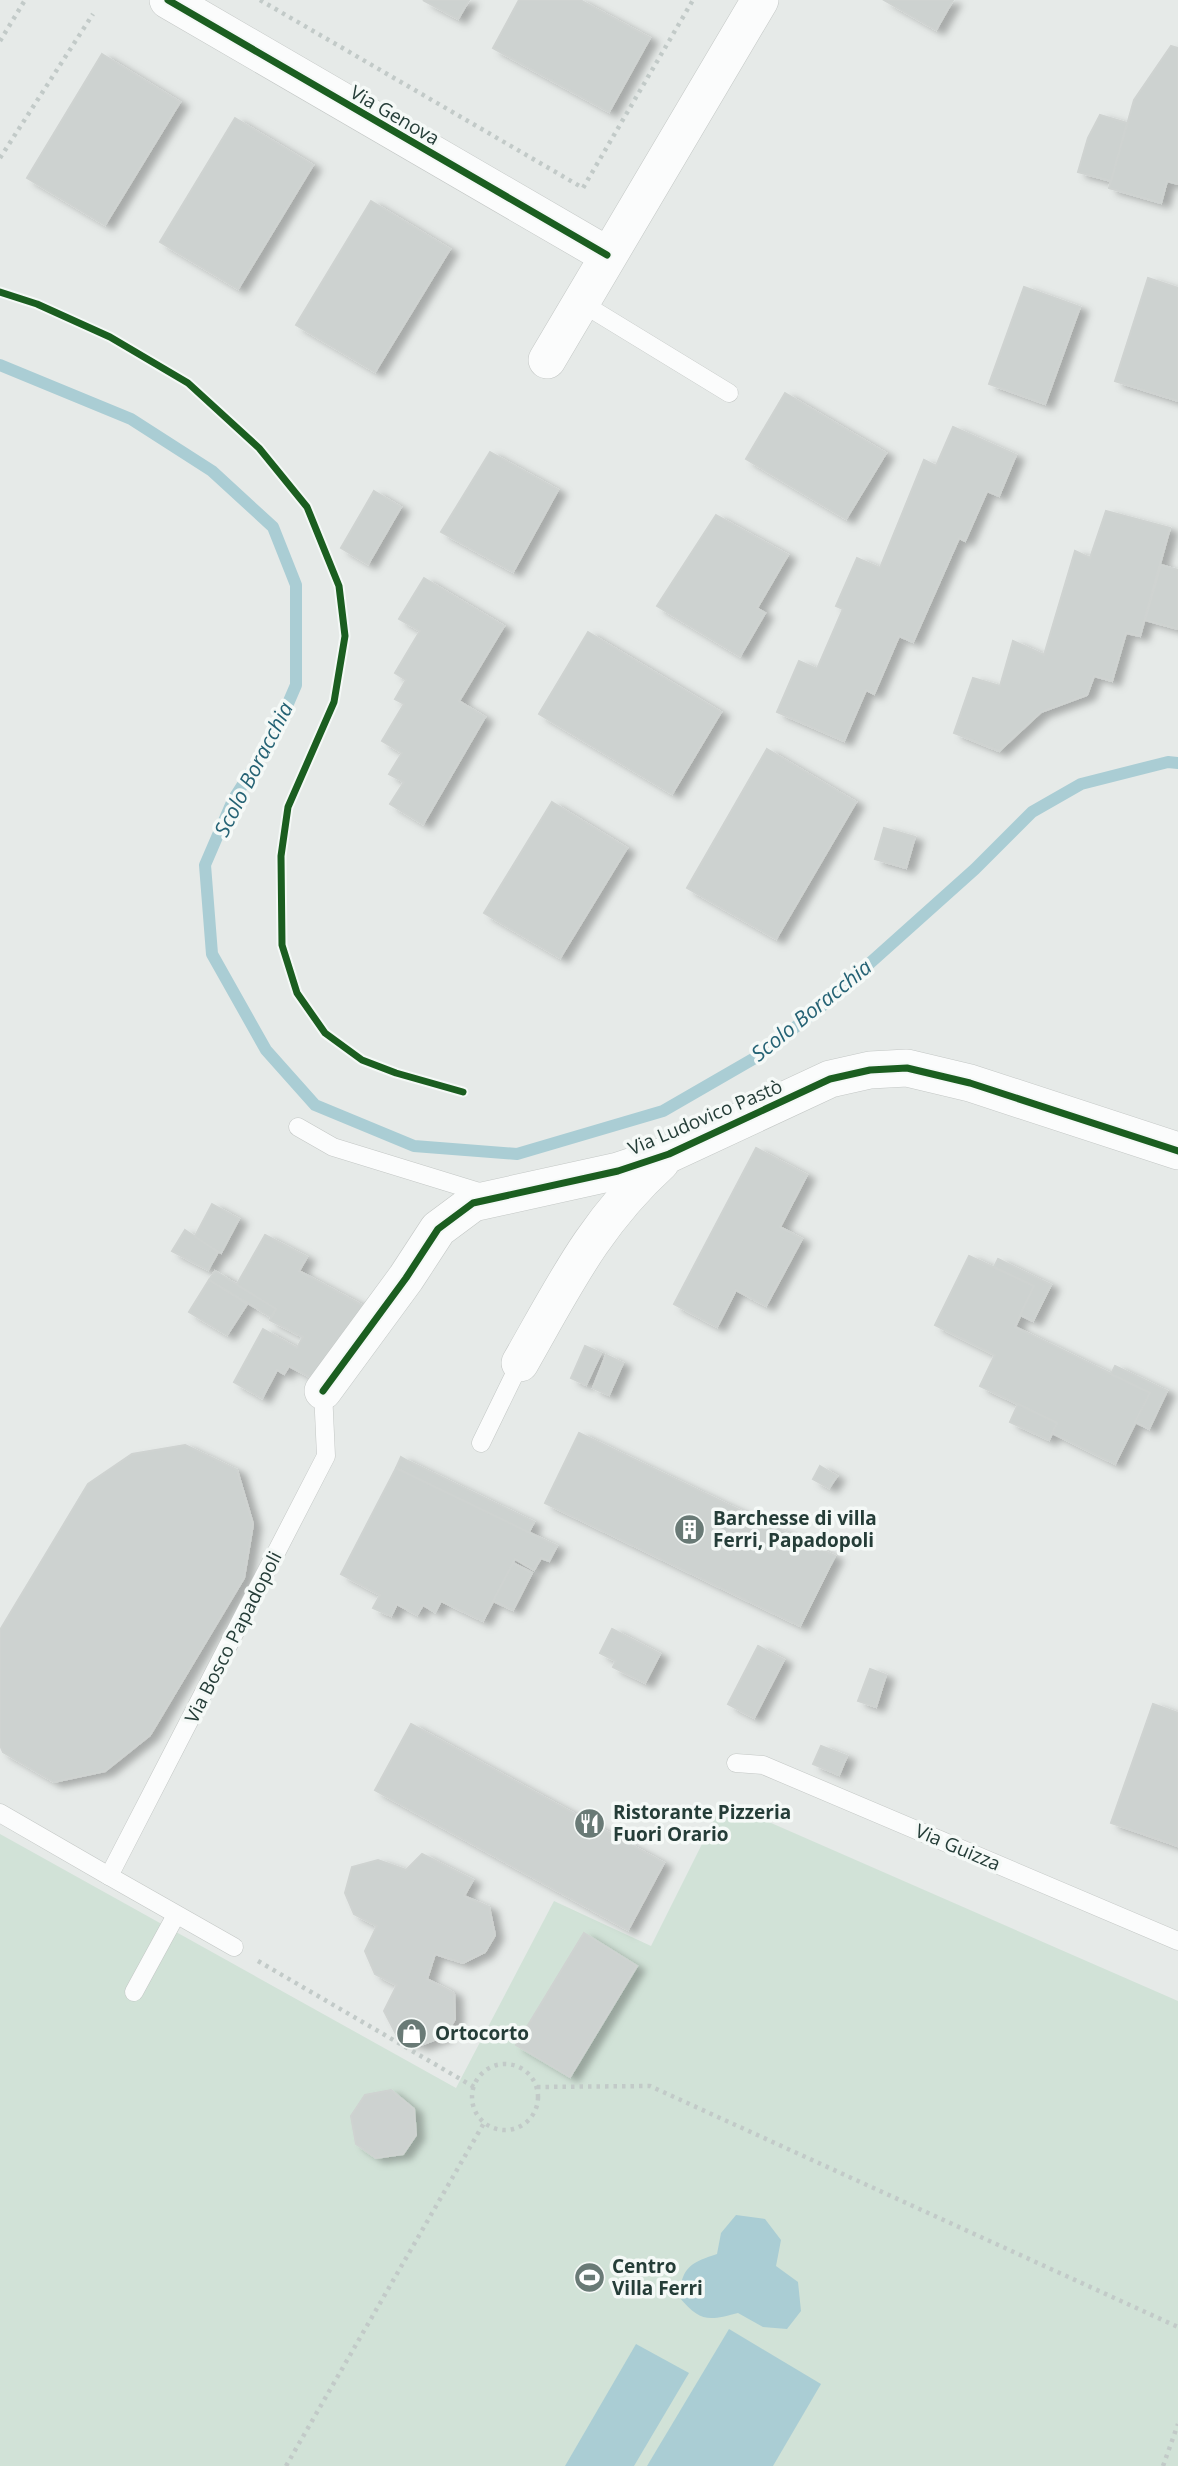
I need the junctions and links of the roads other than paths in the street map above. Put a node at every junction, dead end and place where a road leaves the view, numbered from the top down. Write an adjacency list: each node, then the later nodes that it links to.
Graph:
1 (168, 0): 3 (street, Via Genova)
2 (760, 0): 3 (street)
3 (607, 255): 4 (street)
4 (580, 302): 5 (street); 6 (lane)
5 (547, 360)
6 (729, 393)
7 (298, 1127): 10 (lane)
8 (1178, 1151): 9 (street, Via Ludovico Pastò)
9 (669, 1154): 10 (street, Via Ludovico Pastò); 11 (street, Via Ludovico Pastò)
10 (500, 1198): 12 (street, Via Ludovico Pastò)
11 (520, 1363): 13 (lane)
12 (323, 1391): 16 (lane, Via Bosco Papadopoli)
13 (481, 1443)
14 (736, 1763): 18 (lane, Via Guizza)
15 (0, 1813): 16 (lane)
16 (109, 1876): 17 (lane)
17 (176, 1915): 19 (lane); 20 (lane)
18 (1178, 1941)
19 (233, 1947)
20 (134, 1992)

